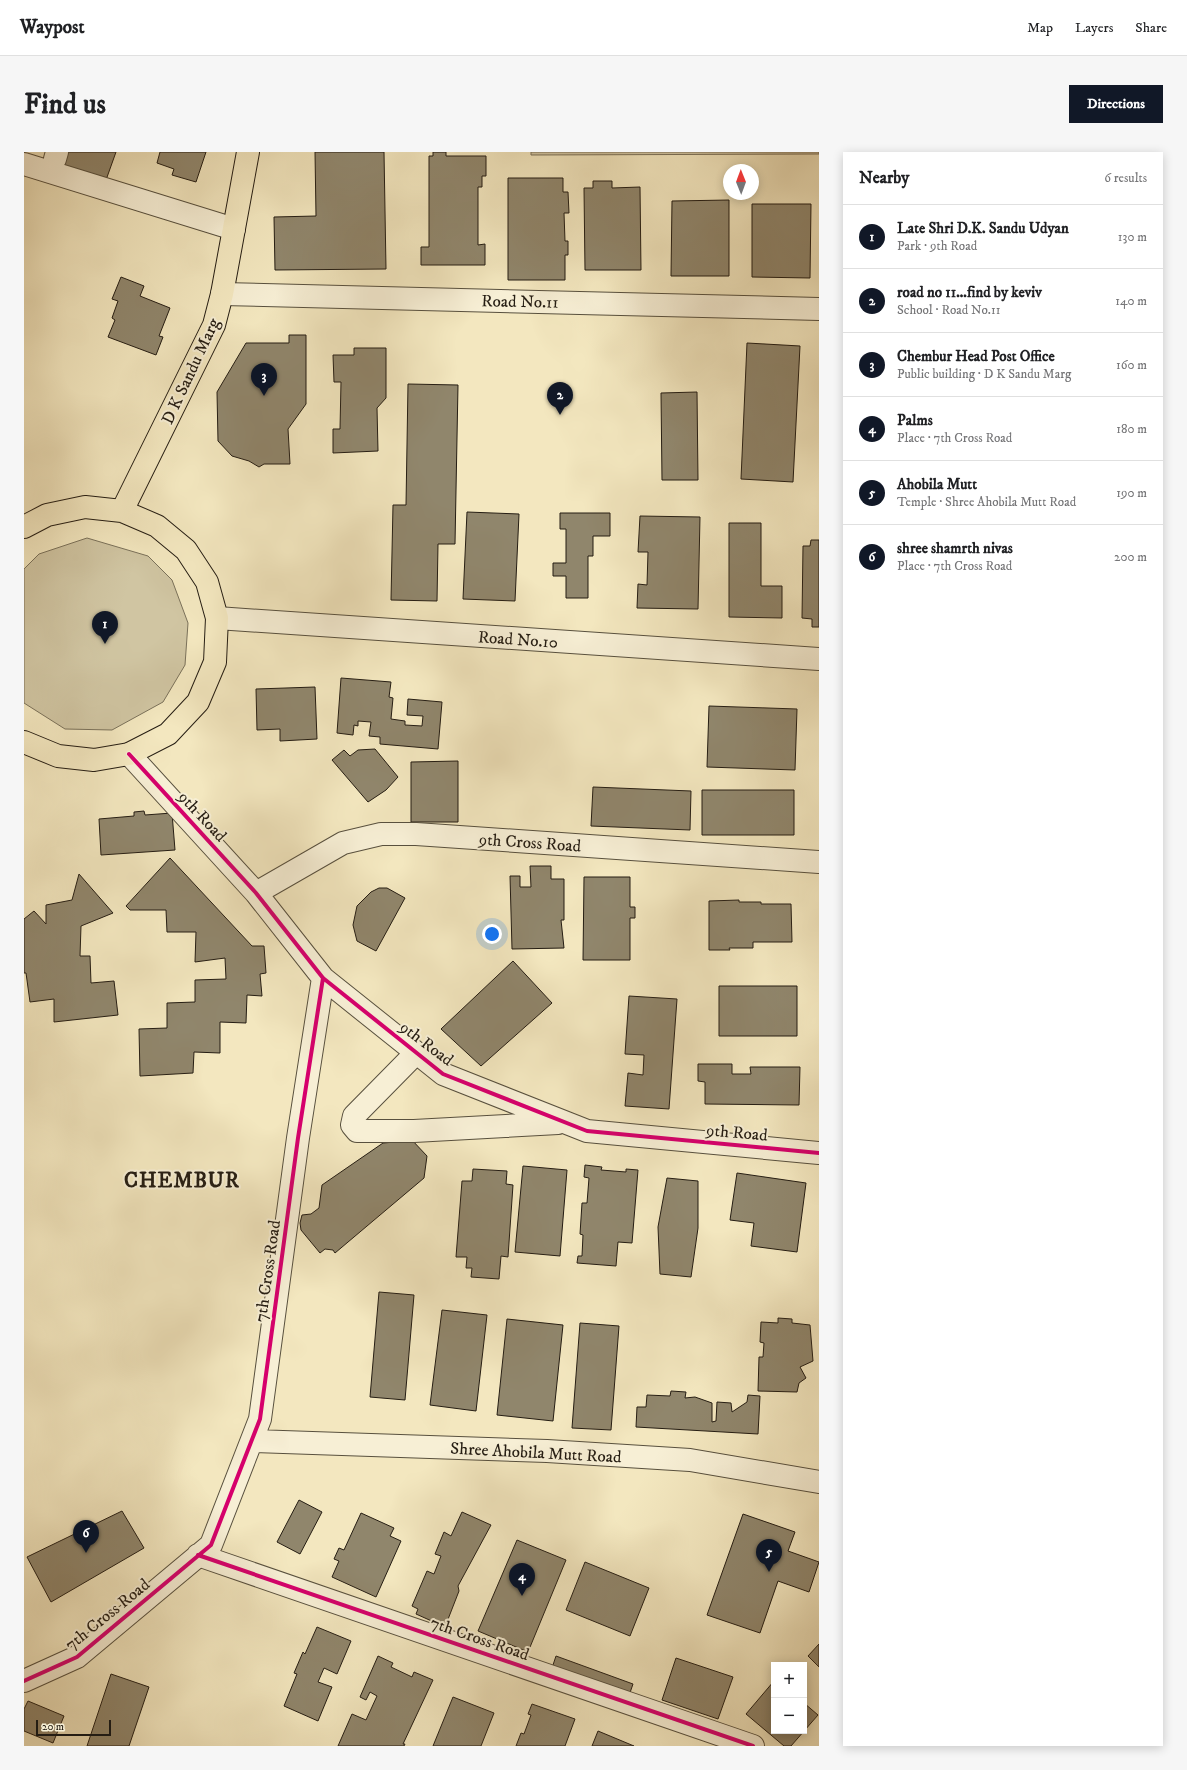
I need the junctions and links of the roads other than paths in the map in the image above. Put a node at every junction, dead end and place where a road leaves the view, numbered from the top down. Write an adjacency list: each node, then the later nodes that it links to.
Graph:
1 (248, 152): 3 (main road, D K Sandu Marg)
2 (24, 164): 3 (street)
3 (234, 228): 4 (main road, D K Sandu Marg)
4 (222, 294): 5 (street, Road No.11); 6 (main road, D K Sandu Marg)
5 (819, 309)
6 (122, 511): 7 (main road); 8 (main road)
7 (24, 528)
8 (217, 618): 9 (street, Road No.10); 11 (main road)
9 (819, 659)
10 (24, 743): 11 (main road)
11 (129, 754): 13 (street, 9th Road)
12 (819, 862): 13 (street, 9th Cross Road)
13 (256, 893): 14 (street, 9th Road)
14 (323, 978): 15 (street, 9th Road); 18 (street, 7th Cross Road)
15 (416, 1053): 16 (street, 9th Road); 16 (street)
16 (563, 1122): 17 (street, 9th Road)
17 (819, 1153)
18 (252, 1441): 19 (street, Shree Ahobila Mutt Road); 20 (street, 7th Cross Road)
19 (819, 1482)
20 (198, 1555): 21 (street, 7th Cross Road); 22 (street, 7th Cross Road)
21 (24, 1681)
22 (753, 1746)

